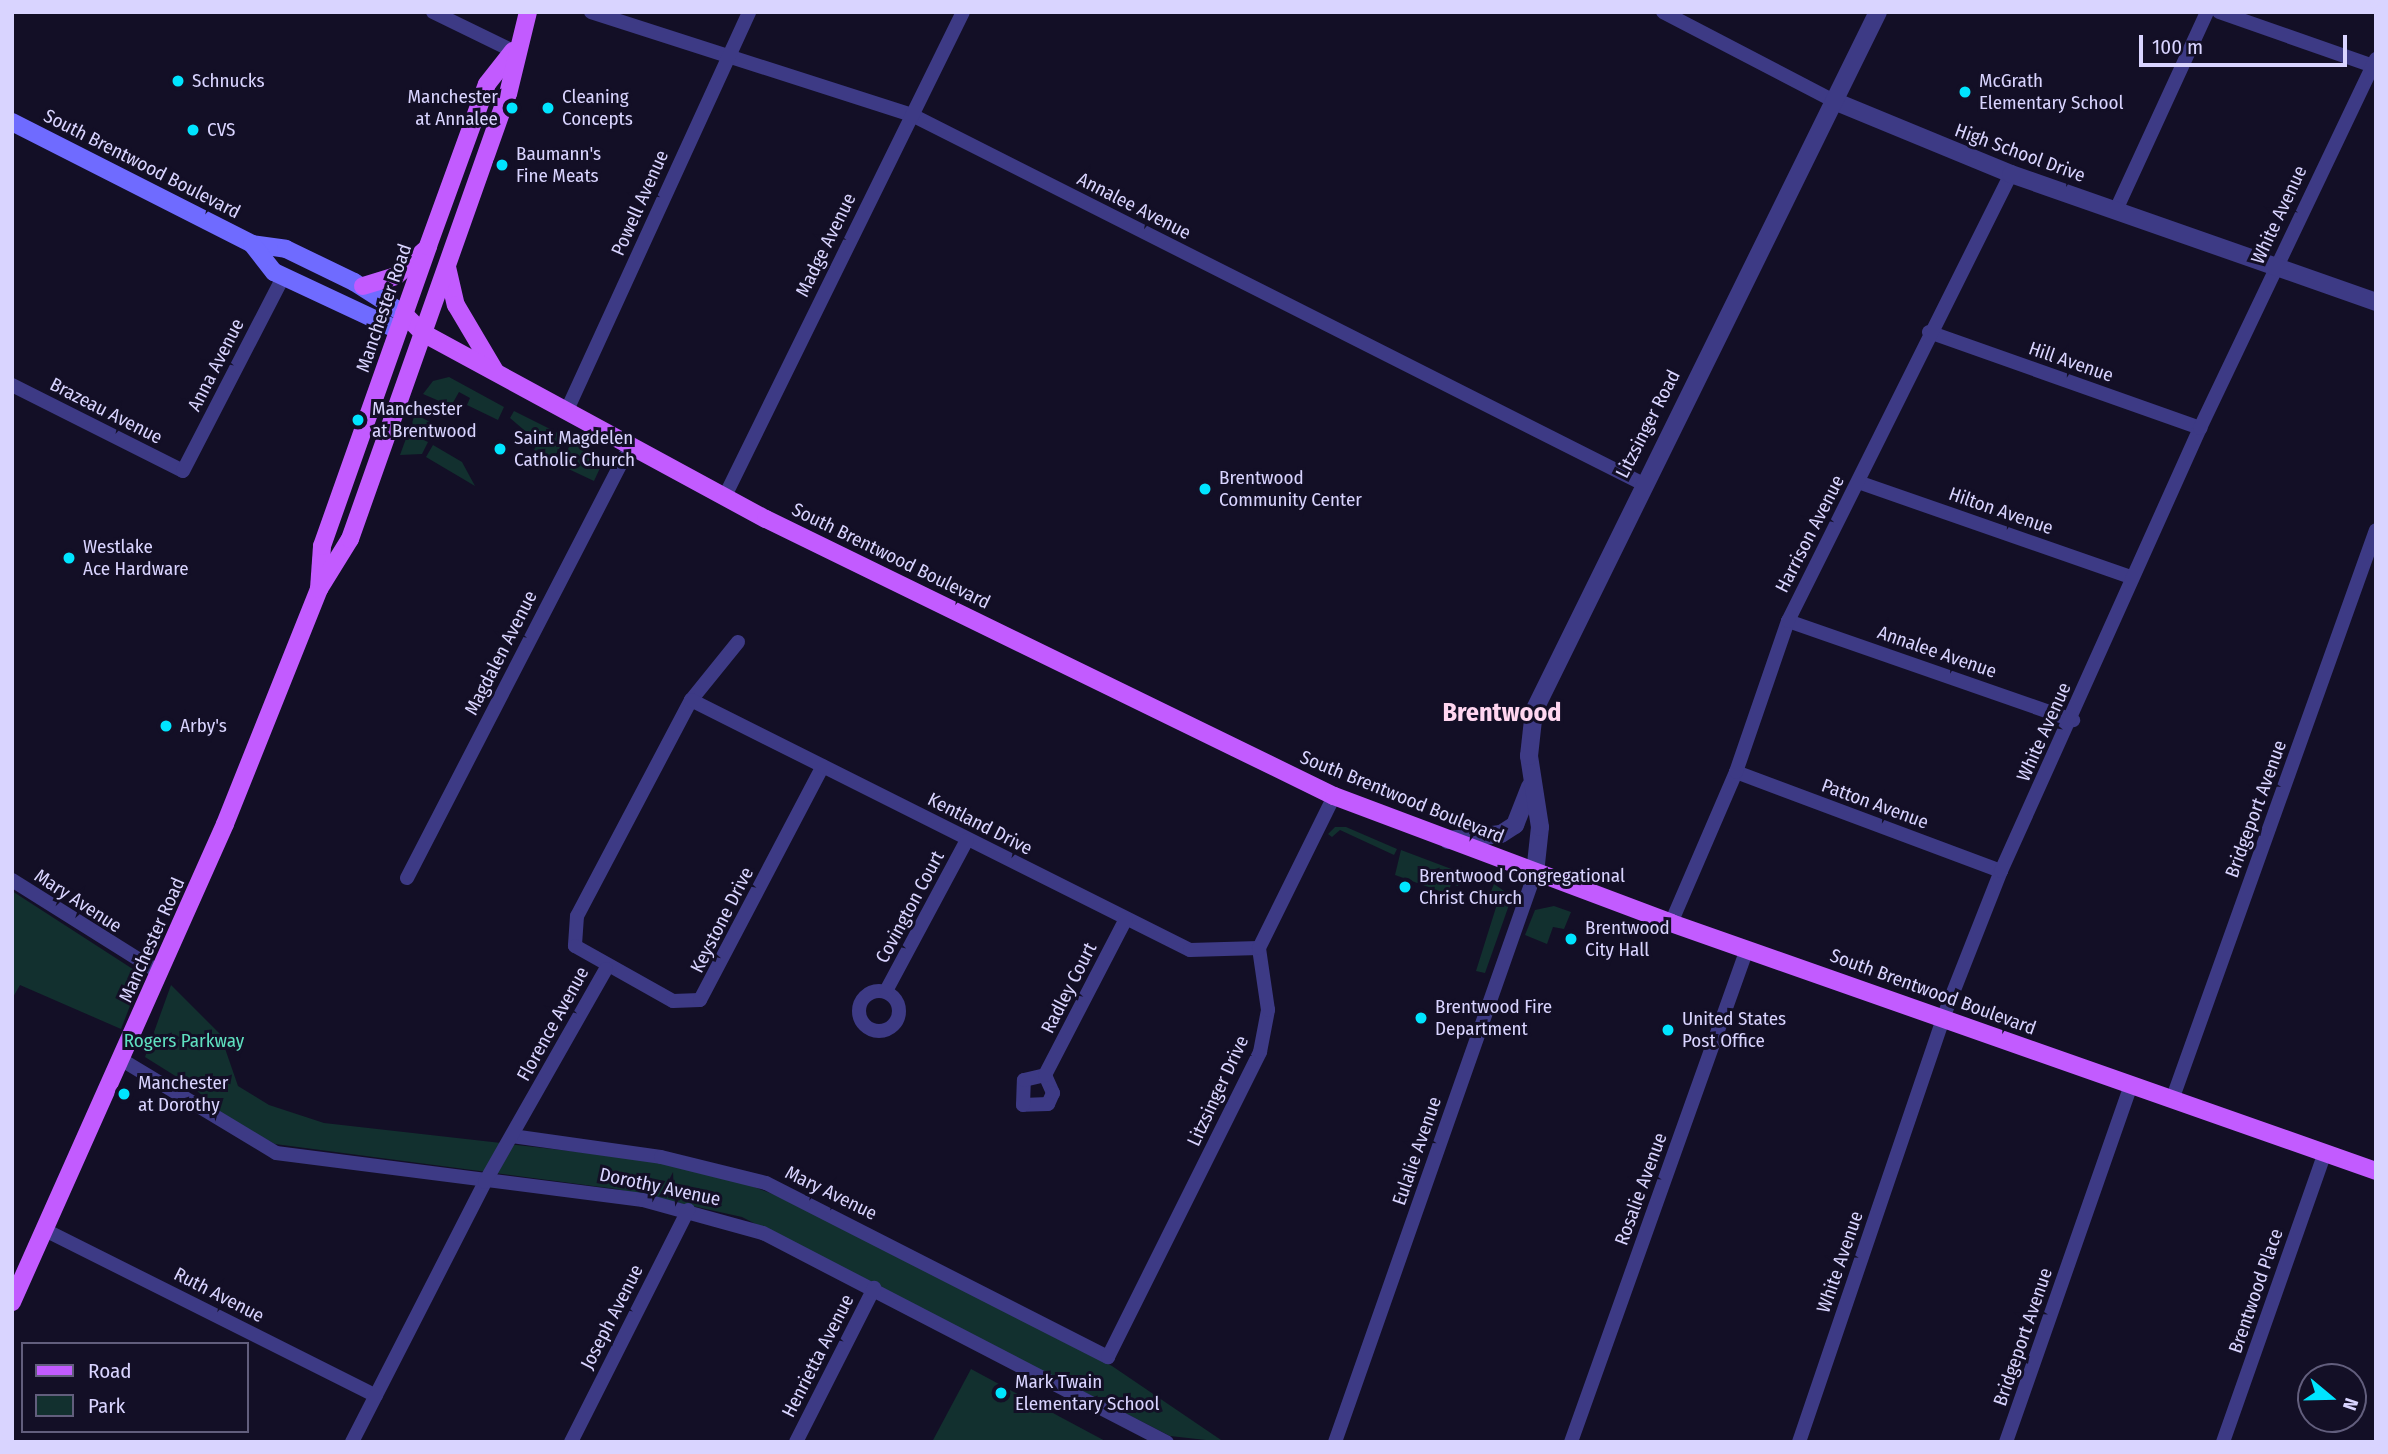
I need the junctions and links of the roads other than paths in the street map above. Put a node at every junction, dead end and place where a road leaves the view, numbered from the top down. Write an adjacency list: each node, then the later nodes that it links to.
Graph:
1 (433, 12): 10 (street)
2 (528, 12): 10 (main road, Manchester Road)
3 (591, 12): 11 (street, Annalee Avenue)
4 (749, 12): 11 (street, Powell Avenue)
5 (963, 12): 14 (street, Madge Avenue)
6 (1663, 12): 13 (street, High School Drive)
7 (1878, 12): 13 (street, Litzsinger Road)
8 (2207, 12): 17 (street)
9 (2219, 12): 12 (street)
10 (513, 51): 19 (main road, Manchester Road); 20 (main road, Manchester Road)
11 (730, 52): 14 (street, Annalee Avenue); 30 (street, Powell Avenue)
12 (2374, 62): 21 (street, White Avenue)
13 (1834, 101): 16 (street, High School Drive); 35 (street, Litzsinger Road)
14 (912, 115): 35 (street, Annalee Avenue); 36 (street, Madge Avenue)
15 (12, 122): 18 (main road, South Brentwood Boulevard)
16 (2011, 174): 17 (street, High School Drive); 26 (street, Harrison Avenue)
17 (2116, 210): 21 (street, High School Drive)
18 (252, 244): 22 (main road, South Brentwood Boulevard); 23 (main road, South Brentwood Boulevard)
19 (428, 246): 23 (main road); 25 (main road, Manchester Road)
20 (447, 265): 27 (main road, Manchester Road); 28 (main road)
21 (2275, 269): 24 (street, High School Drive); 31 (street, White Avenue)
22 (283, 276): 25 (main road, South Brentwood Boulevard); 33 (street, Anna Avenue)
23 (363, 286): 25 (main road, South Brentwood Boulevard)
24 (2376, 302)
25 (401, 322): 27 (main road, South Brentwood Boulevard); 39 (main road, Manchester Road)
26 (1929, 332): 31 (street, Hill Avenue); 34 (street, Harrison Avenue)
27 (423, 333): 28 (main road, South Brentwood Boulevard); 39 (main road, Manchester Road)
28 (497, 374): 30 (main road, South Brentwood Boulevard)
29 (12, 385): 33 (street, Brazeau Avenue)
30 (567, 410): 32 (main road, South Brentwood Boulevard)
31 (2200, 428): 38 (street, White Avenue)
32 (630, 446): 36 (main road, South Brentwood Boulevard); 52 (street, Magdalen Avenue)
33 (183, 471)
34 (1858, 482): 38 (street, Hilton Avenue); 40 (street, Harrison Avenue)
35 (1641, 483): 46 (street, Litzsinger Road)
36 (724, 496): 47 (main road, South Brentwood Boulevard)
37 (2376, 530): 65 (street, Bridgeport Avenue)
38 (2131, 577): 43 (street, White Avenue)
39 (318, 589): 59 (main road, Manchester Road)
40 (1788, 621): 43 (street, Annalee Avenue); 45 (street, Harrison Avenue)
41 (738, 642): 42 (street, Florence Avenue)
42 (691, 700): 44 (street, Kentland Drive); 58 (street, Florence Avenue)
43 (2073, 720): 50 (street, White Avenue)
44 (823, 766): 48 (street, Kentland Drive); 58 (street, Keystone Drive)
45 (1736, 772): 50 (street, Patton Avenue); 55 (street, Harrison Avenue)
46 (1531, 784): 49 (street); 51 (street, Litzsinger Road)
47 (1334, 796): 49 (main road, South Brentwood Boulevard); 56 (street)
48 (967, 840): 54 (street, Kentland Drive); 60 (street, Covington Court)
49 (1448, 840): 51 (main road, South Brentwood Boulevard)
50 (2001, 871): 61 (street, White Avenue)
51 (1535, 873): 55 (main road, South Brentwood Boulevard); 80 (street, Eulalie Avenue)
52 (407, 878)
53 (12, 880): 59 (street, Mary Avenue)
54 (1126, 919): 56 (street, Kentland Drive); 63 (street, Radley Court)
55 (1671, 923): 57 (main road, South Brentwood Boulevard)
56 (1259, 948): 74 (street, Litzsinger Drive)
57 (1748, 949): 61 (main road, South Brentwood Boulevard); 81 (street, Rosalie Avenue)
58 (606, 969): 66 (street, Florence Avenue)
59 (160, 973): 62 (main road, Manchester Road)
60 (886, 991)
61 (1943, 1018): 64 (main road, South Brentwood Boulevard); 82 (street, White Avenue)
62 (122, 1060): 69 (street, Dorothy Avenue); 71 (main road, Manchester Road)
63 (1045, 1075)
64 (2131, 1086): 65 (main road, South Brentwood Boulevard); 83 (street, Bridgeport Avenue)
65 (2172, 1100): 67 (main road, South Brentwood Boulevard)
66 (512, 1136): 69 (street, Florence Avenue); 74 (street, Mary Avenue)
67 (2325, 1153): 68 (main road, South Brentwood Boulevard); 84 (street, Brentwood Place)
68 (2376, 1171)
69 (485, 1182): 70 (street, Dorothy Avenue); 75 (street, Florence Avenue)
70 (688, 1210): 72 (street, Dorothy Avenue); 77 (street, Joseph Avenue)
71 (45, 1230): 73 (main road, Manchester Road); 75 (street, Ruth Avenue)
72 (874, 1288): 78 (street, Henrietta Avenue); 79 (street, Dorothy Avenue)
73 (12, 1302)
74 (1108, 1357)
75 (376, 1396): 76 (street, Florence Avenue)
76 (352, 1442)
77 (571, 1442)
78 (796, 1442)
79 (1167, 1442)
80 (1335, 1442)
81 (1571, 1442)
82 (1799, 1442)
83 (2006, 1442)
84 (2223, 1442)

